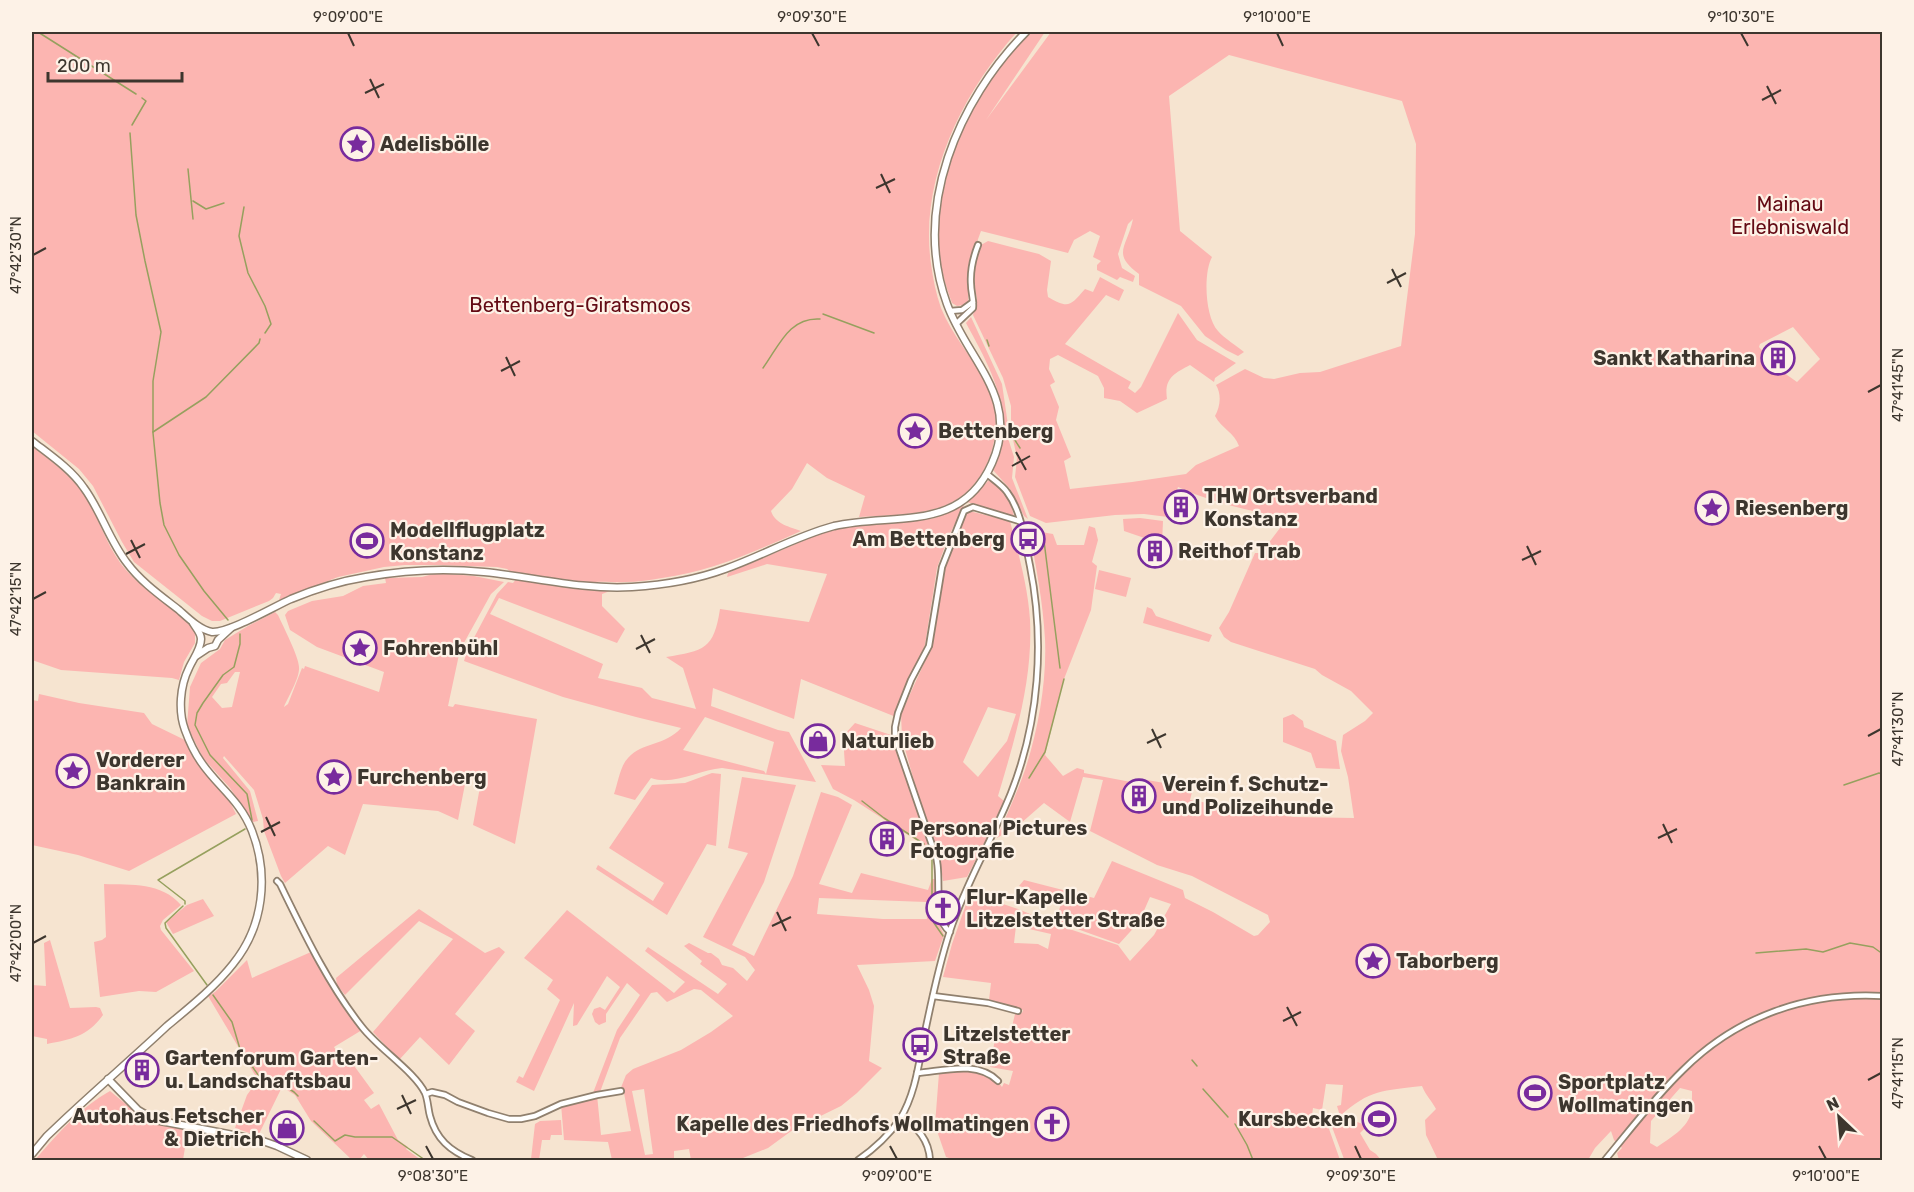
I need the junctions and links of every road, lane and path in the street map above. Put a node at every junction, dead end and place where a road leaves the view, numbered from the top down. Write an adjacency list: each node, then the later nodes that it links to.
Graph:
1 (1026, 32): 4 (main road)
2 (978, 245): 3 (street)
3 (973, 302): 4 (street); 5 (street)
4 (950, 311): 5 (main road)
5 (956, 324): 7 (main road)
6 (32, 441): 9 (main road)
7 (987, 474): 8 (street); 10 (main road)
8 (1019, 521): 17 (street); 17 (street)
9 (193, 622): 11 (main road); 12 (main road)
10 (234, 626): 11 (main road); 13 (main road)
11 (210, 632): 12 (main road); 13 (main road)
12 (201, 639): 14 (main road); 15 (main road)
13 (218, 640): 14 (main road)
14 (208, 648): 15 (main road)
15 (195, 656): 22 (main road)
16 (277, 881): 25 (street)
17 (950, 932): 18 (street)
18 (933, 996): 20 (street); 21 (street)
19 (1882, 996): 32 (street)
20 (1018, 1011)
21 (917, 1073): 23 (street); 26 (street)
22 (108, 1079): 27 (main road); 28 (main road)
23 (998, 1081)
24 (621, 1091): 25 (street)
25 (426, 1094): 29 (street)
26 (900, 1118): 30 (street); 31 (street)
27 (32, 1154)
28 (307, 1161)
29 (472, 1161)
30 (858, 1161)
31 (930, 1161)
32 (1605, 1161)

